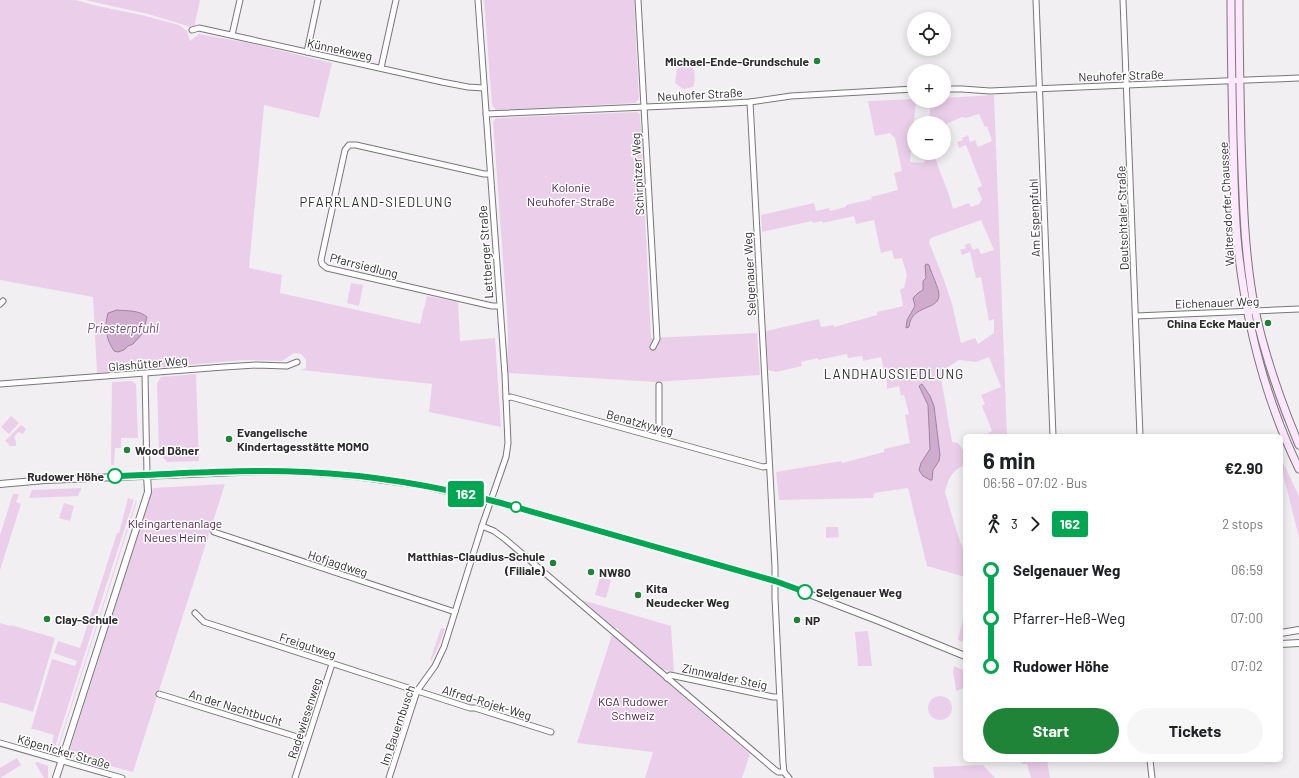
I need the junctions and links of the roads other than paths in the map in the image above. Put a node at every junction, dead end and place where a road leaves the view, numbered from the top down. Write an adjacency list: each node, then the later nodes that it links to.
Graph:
1 (240, 0): 11 (street)
2 (318, 0): 12 (street)
3 (396, 0): 13 (street)
4 (478, 0): 18 (street, Lettberger Straße)
5 (638, 0): 23 (street, Schirpitzer Weg)
6 (1036, 0): 21 (street, Am Espenpfuhl)
7 (1123, 0): 17 (street, Deutschtaler Straße)
8 (1231, 0): 15 (main road, Waltersdorfer Chaussee)
9 (1239, 0): 16 (main road, Waltersdorfer Chaussee)
10 (192, 30): 11 (street, Künnekeweg)
11 (232, 35): 12 (street, Künnekeweg)
12 (307, 52): 13 (street, Künnekeweg)
13 (381, 68): 18 (street, Künnekeweg)
14 (1299, 78): 16 (street, Neuhofer Straße)
15 (1232, 81): 16 (street, Neuhofer Straße); 17 (street, Neuhofer Straße); 28 (main road, Waltersdorfer Chaussee)
16 (1240, 81): 29 (main road, Waltersdorfer Chaussee)
17 (1126, 85): 21 (street, Neuhofer Straße); 30 (street, Deutschtaler Straße)
18 (484, 88): 24 (street, Lettberger Straße)
19 (907, 89): 22 (street, Neuhofer Straße)
20 (951, 89): 21 (street, Neuhofer Straße)
21 (1039, 89): 39 (street, Am Espenpfuhl)
22 (750, 102): 23 (street, Neuhofer Straße); 43 (street, Selgenauer Weg)
23 (644, 107): 24 (street, Neuhofer Straße); 31 (street, Schirpitzer Weg)
24 (486, 114): 25 (street, Lettberger Straße)
25 (490, 174): 26 (street, Lettberger Straße); 26 (street, Pfarrsiedlung)
26 (499, 306): 36 (street, Lettberger Straße)
27 (1299, 309): 29 (street, Eichenauer Weg)
28 (1248, 311): 29 (street, Eichenauer Weg); 30 (street, Eichenauer Weg); 38 (main road, Waltersdorfer Chaussee)
29 (1256, 311): 37 (main road, Waltersdorfer Chaussee)
30 (1136, 316): 40 (street, Deutschtaler Straße)
31 (653, 347)
32 (298, 362): 33 (street, Glashütter Weg)
33 (145, 374): 34 (street, Glashütter Weg); 45 (street)
34 (0, 384)
35 (659, 385): 41 (street)
36 (506, 398): 41 (street, Benatzkyweg); 47 (street, Lettberger Straße)
37 (1290, 423): 38 (main road); 42 (main road, Waltersdorfer Chaussee)
38 (1281, 426): 44 (main road, Waltersdorfer Chaussee)
39 (1053, 434)
40 (1140, 434)
41 (658, 437): 43 (street, Benatzkyweg)
42 (1299, 445)
43 (769, 466): 50 (street, Selgenauer Weg)
44 (1299, 469)
45 (147, 475): 46 (street); 47 (street); 66 (street)
46 (0, 484)
47 (491, 500): 48 (street, Im Bauernbusch); 50 (street)
48 (482, 526): 51 (street, Im Bauernbusch); 59 (street)
49 (214, 532): 51 (street, Hofjagdweg)
50 (775, 581): 57 (street); 62 (street, Selgenauer Weg)
51 (456, 612): 60 (street, Im Bauernbusch)
52 (195, 613): 58 (street, Freigutweg)
53 (1299, 630): 54 (street)
54 (1283, 633)
55 (1299, 643): 56 (street)
56 (1283, 644)
57 (963, 655)
58 (332, 664): 60 (street, Freigutweg); 64 (street, Radewiesenweg)
59 (667, 678): 62 (street, Zinnwalder Steig); 68 (street)
60 (417, 691): 63 (street, Alfred-Rojek-Weg); 72 (street, Im Bauernbusch)
61 (159, 694): 64 (street, An der Nachtbucht)
62 (779, 697): 68 (street, Selgenauer Weg)
63 (551, 732)
64 (307, 740): 71 (street, Radewiesenweg)
65 (0, 743): 66 (street, Köpenicker Straße)
66 (61, 761): 69 (street); 70 (street, Köpenicker Straße)
67 (1150, 762): 74 (street)
68 (784, 772): 73 (street)
69 (56, 778)
70 (122, 778)
71 (295, 778)
72 (389, 778)
73 (789, 778)
74 (1152, 778)

